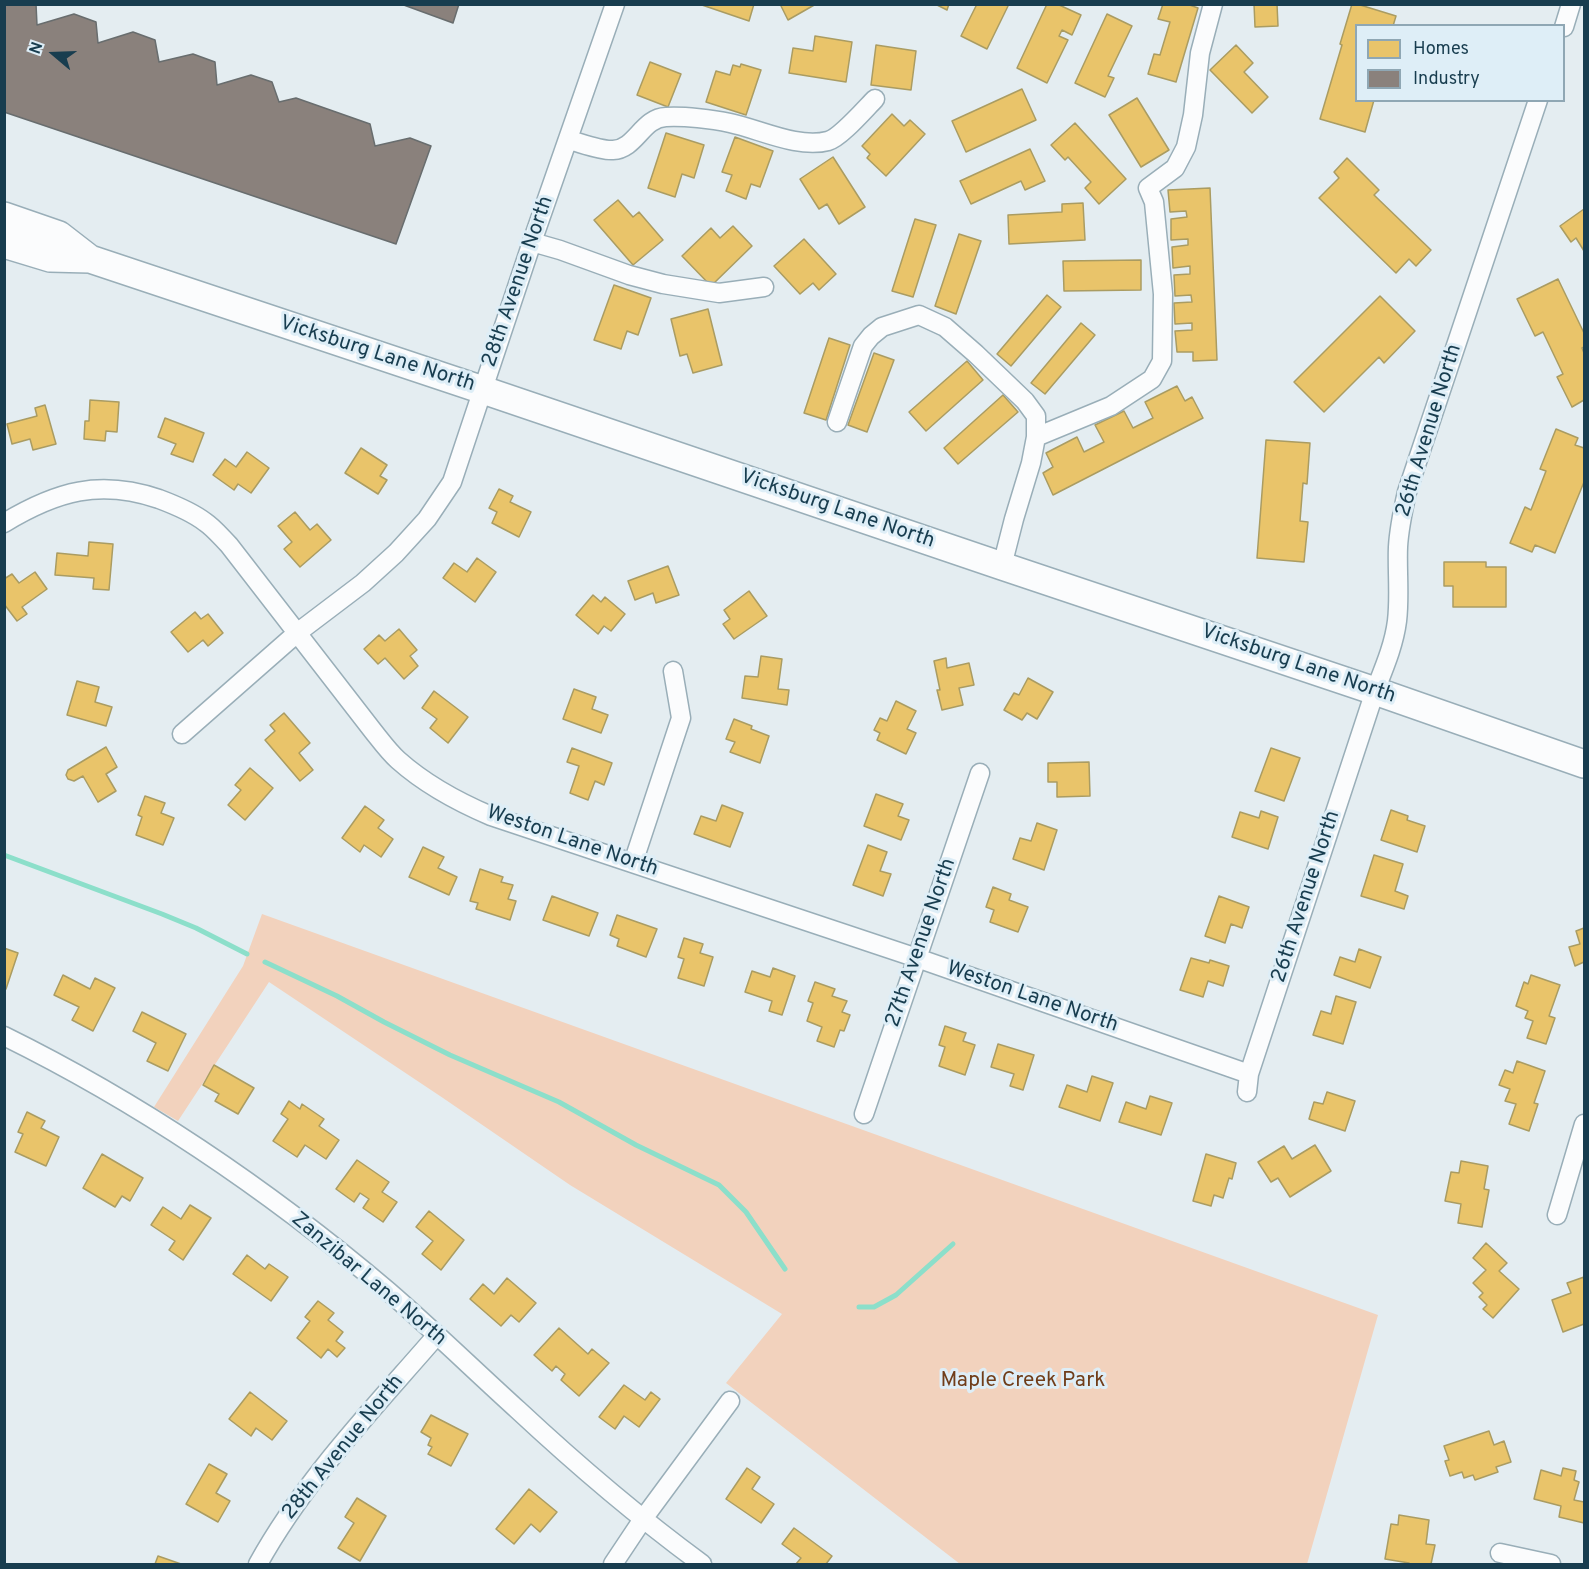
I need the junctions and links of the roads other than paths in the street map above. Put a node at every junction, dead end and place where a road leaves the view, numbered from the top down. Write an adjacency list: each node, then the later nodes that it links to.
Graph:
1 (615, 4): 7 (street, 28th Avenue North)
2 (1213, 4): 15 (street)
3 (1571, 4): 4 (street)
4 (1564, 24)
5 (875, 99): 7 (street)
6 (1537, 102): 20 (street, 26th Avenue North)
7 (569, 140): 9 (street, 28th Avenue North)
8 (4, 216): 11 (main road, Vicksburg Lane North)
9 (532, 242): 12 (street); 13 (street, 28th Avenue North)
10 (4, 244): 11 (main road, Vicksburg Lane North)
11 (90, 259): 13 (main road, Vicksburg Lane North)
12 (764, 288)
13 (483, 390): 17 (main road, Vicksburg Lane North); 18 (street, 28th Avenue North)
14 (837, 422): 15 (street)
15 (1036, 437): 17 (street)
16 (4, 523): 18 (street, Weston Lane North)
17 (1002, 566): 20 (main road, Vicksburg Lane North)
18 (297, 633): 21 (street, 28th Avenue North); 24 (street, Weston Lane North)
19 (673, 671): 24 (street)
20 (1375, 691): 22 (main road, Vicksburg Lane North); 27 (street, 26th Avenue North)
21 (182, 734)
22 (1584, 764)
23 (980, 773): 25 (street, 27th Avenue North)
24 (633, 863): 25 (street, Weston Lane North)
25 (917, 958): 27 (street, Weston Lane North); 29 (street, 27th Avenue North)
26 (4, 1036): 32 (street, Zanzibar Lane North)
27 (1249, 1074): 28 (street, 26th Avenue North)
28 (1247, 1092)
29 (864, 1114)
30 (1584, 1124): 31 (street)
31 (1557, 1215)
32 (436, 1335): 34 (street, Zanzibar Lane North); 36 (street, 28th Avenue North)
33 (730, 1401): 34 (street)
34 (643, 1519): 37 (street); 38 (street, Zanzibar Lane North)
35 (1500, 1552): 39 (street)
36 (258, 1564)
37 (613, 1564)
38 (702, 1564)
39 (1551, 1564)

